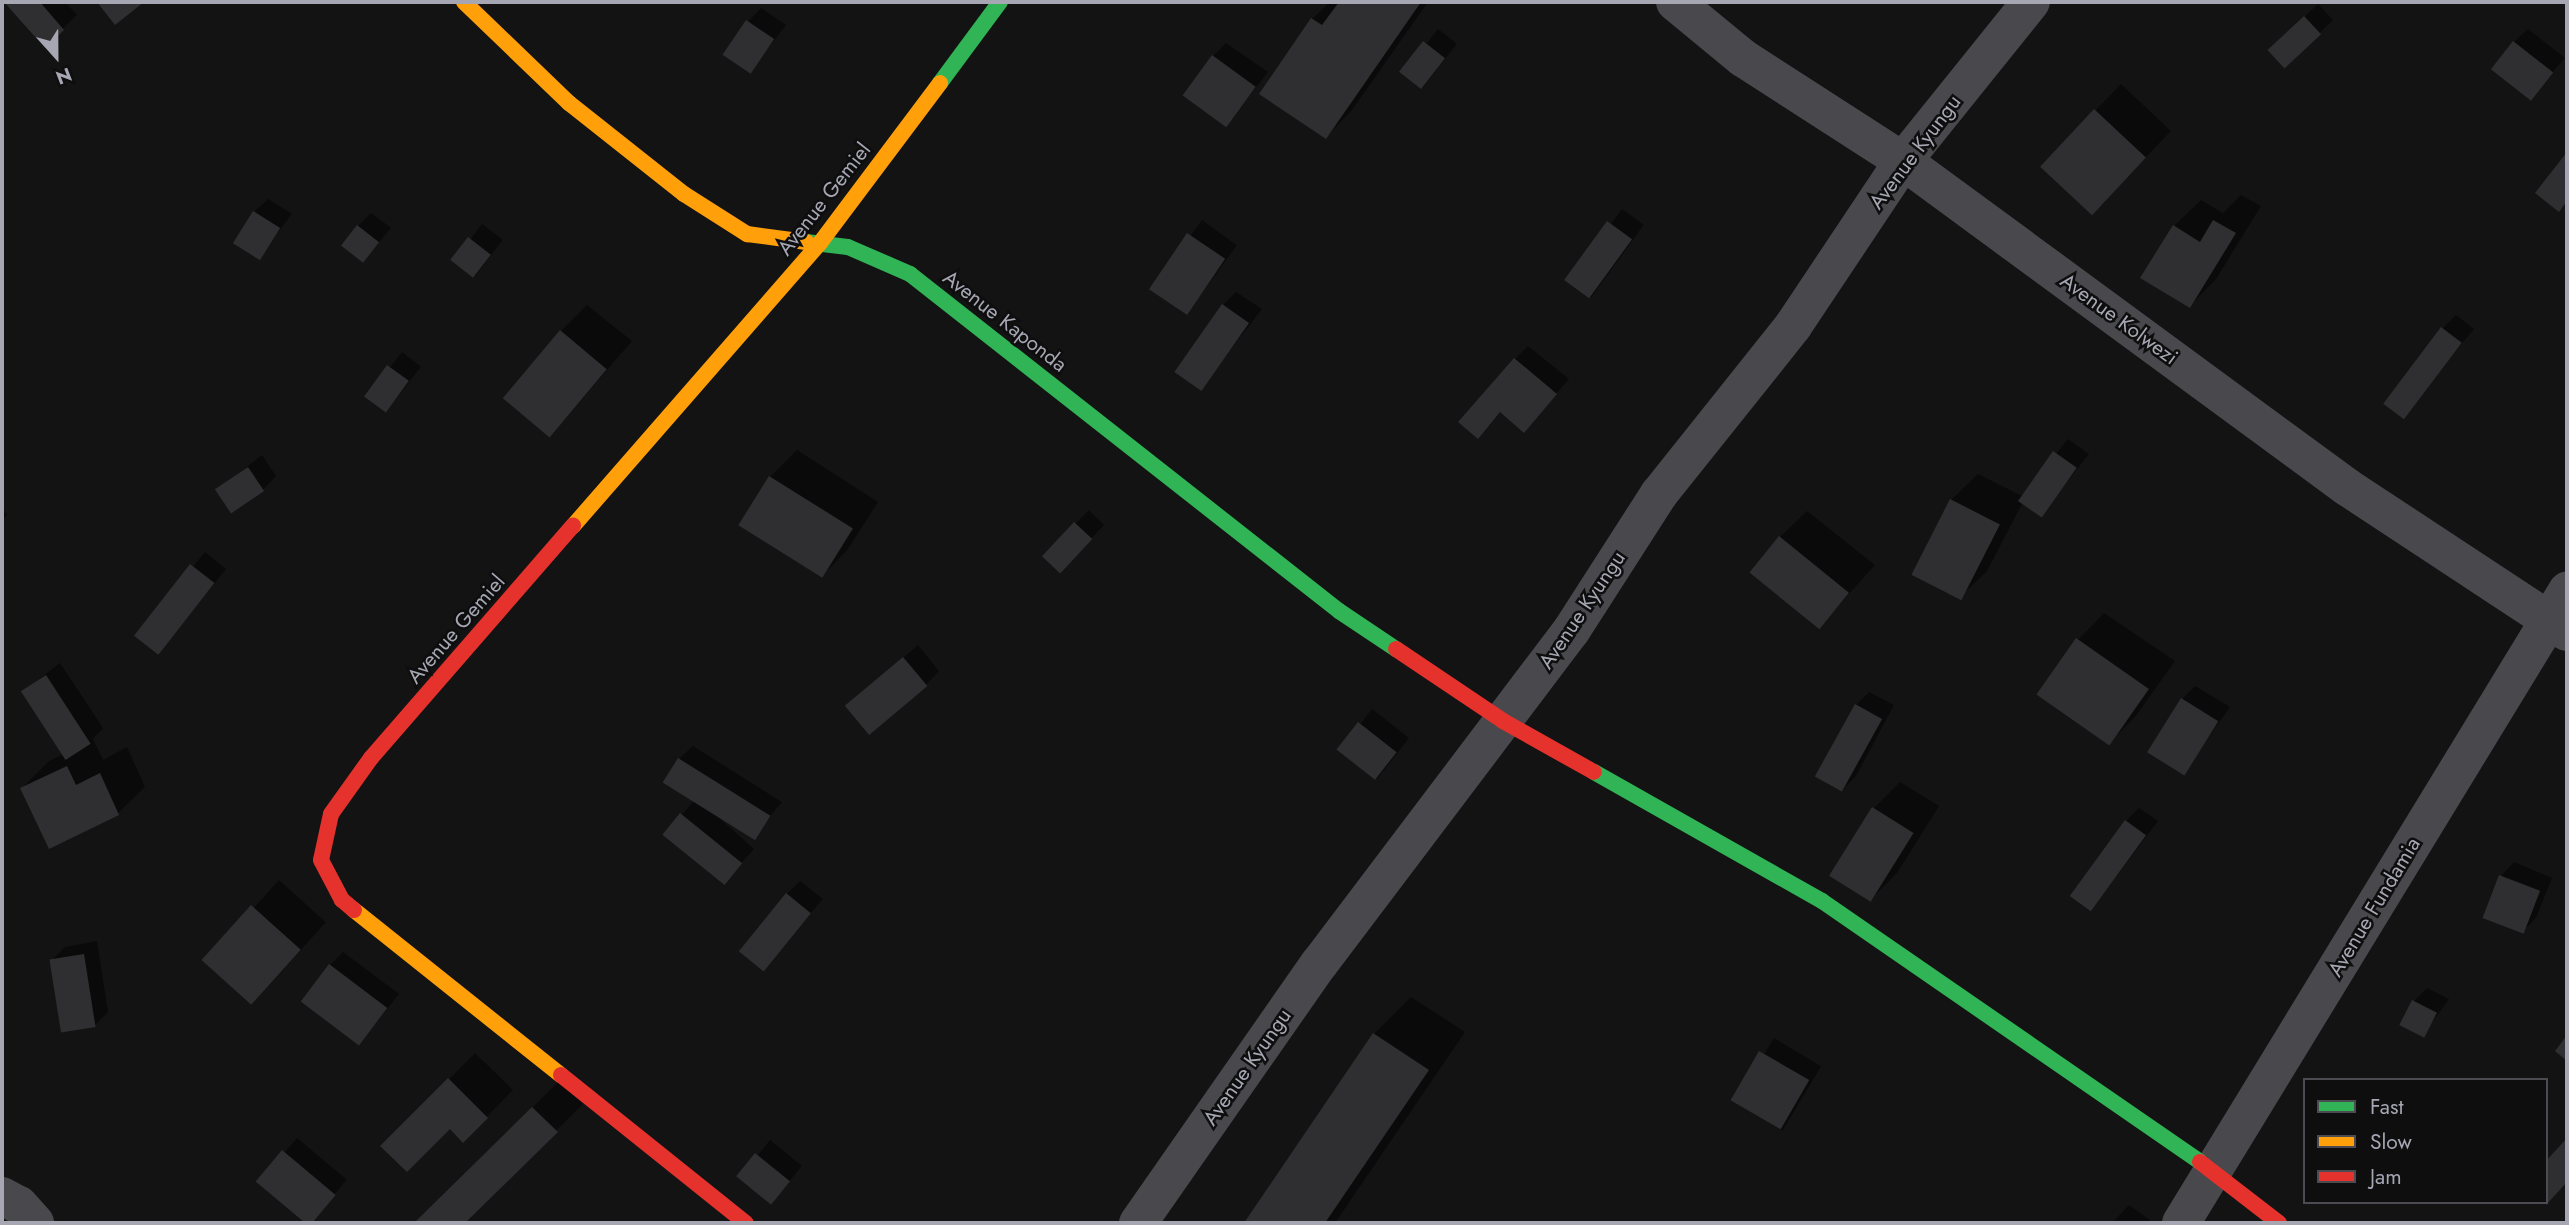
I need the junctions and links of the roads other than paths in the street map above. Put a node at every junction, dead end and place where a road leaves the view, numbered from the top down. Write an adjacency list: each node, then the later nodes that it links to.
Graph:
1 (464, 2): 6 (street, Avenue Kaponda)
2 (1000, 2): 6 (street, Avenue Gemiel)
3 (1675, 2): 5 (street, Avenue Kolwezi)
4 (2031, 2): 5 (street, Avenue Kyungu)
5 (1903, 161): 7 (street, Avenue Kolwezi); 8 (street, Avenue Kyungu)
6 (820, 243): 8 (street, Avenue Kaponda); 12 (street, Avenue Gemiel)
7 (2560, 614): 9 (street, Avenue Fundamia)
8 (1503, 722): 9 (street, Avenue Kaponda); 13 (street, Avenue Kyungu)
9 (2216, 1173): 14 (street, Avenue Fundamia); 15 (street, Avenue Kaponda)
10 (2, 1196): 11 (street)
11 (35, 1223)
12 (746, 1223)
13 (1138, 1223)
14 (2181, 1223)
15 (2279, 1223)

